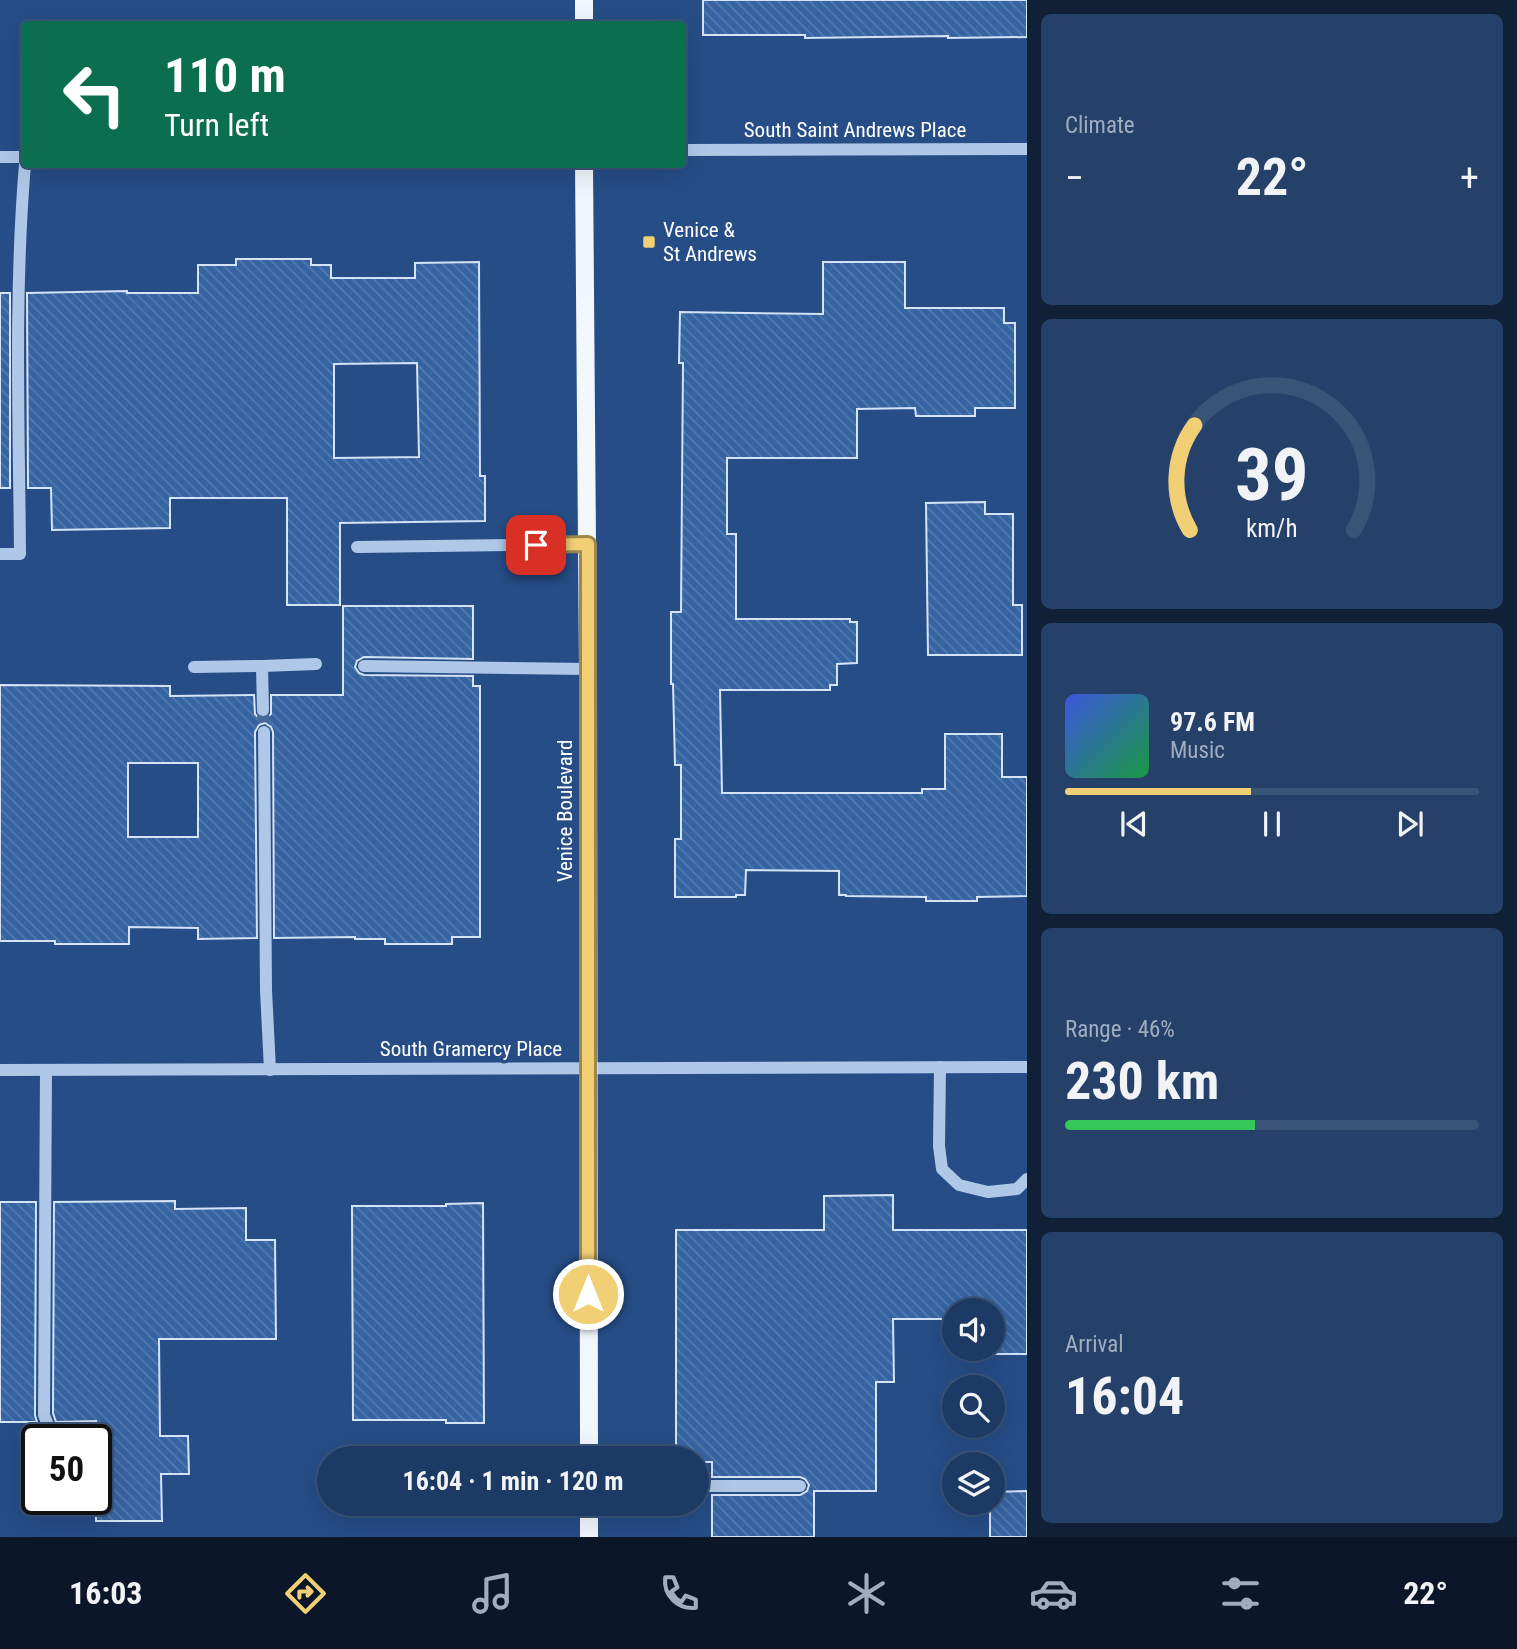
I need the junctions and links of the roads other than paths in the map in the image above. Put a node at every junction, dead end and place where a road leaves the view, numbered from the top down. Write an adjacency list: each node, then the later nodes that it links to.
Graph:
1 (584, 0): 2 (main road)
2 (584, 21)
3 (1027, 149): 4 (street, South Saint Andrews Place)
4 (686, 150)
5 (21, 157): 6 (street)
6 (0, 158)
7 (25, 168): 11 (street)
8 (584, 168): 9 (main road, Venice Boulevard)
9 (588, 544): 10 (street); 16 (main road, Venice Boulevard)
10 (357, 547)
11 (0, 554)
12 (316, 664): 13 (street)
13 (262, 666): 15 (street); 17 (street)
14 (364, 666): 16 (street)
15 (194, 667)
16 (588, 669): 21 (main road, Venice Boulevard)
17 (263, 710)
18 (264, 732): 24 (street)
19 (1027, 1066): 20 (street, South Gramercy Place)
20 (940, 1067): 21 (street, South Gramercy Place); 25 (street)
21 (588, 1068): 24 (street, South Gramercy Place); 27 (main road, Venice Boulevard)
22 (0, 1070): 23 (street, South Gramercy Place)
23 (46, 1070): 24 (street, South Gramercy Place); 26 (street)
24 (270, 1070)
25 (1027, 1179)
26 (48, 1424)
27 (589, 1446)
28 (709, 1486): 29 (street)
29 (800, 1486)
30 (589, 1516): 31 (main road)
31 (589, 1537)

